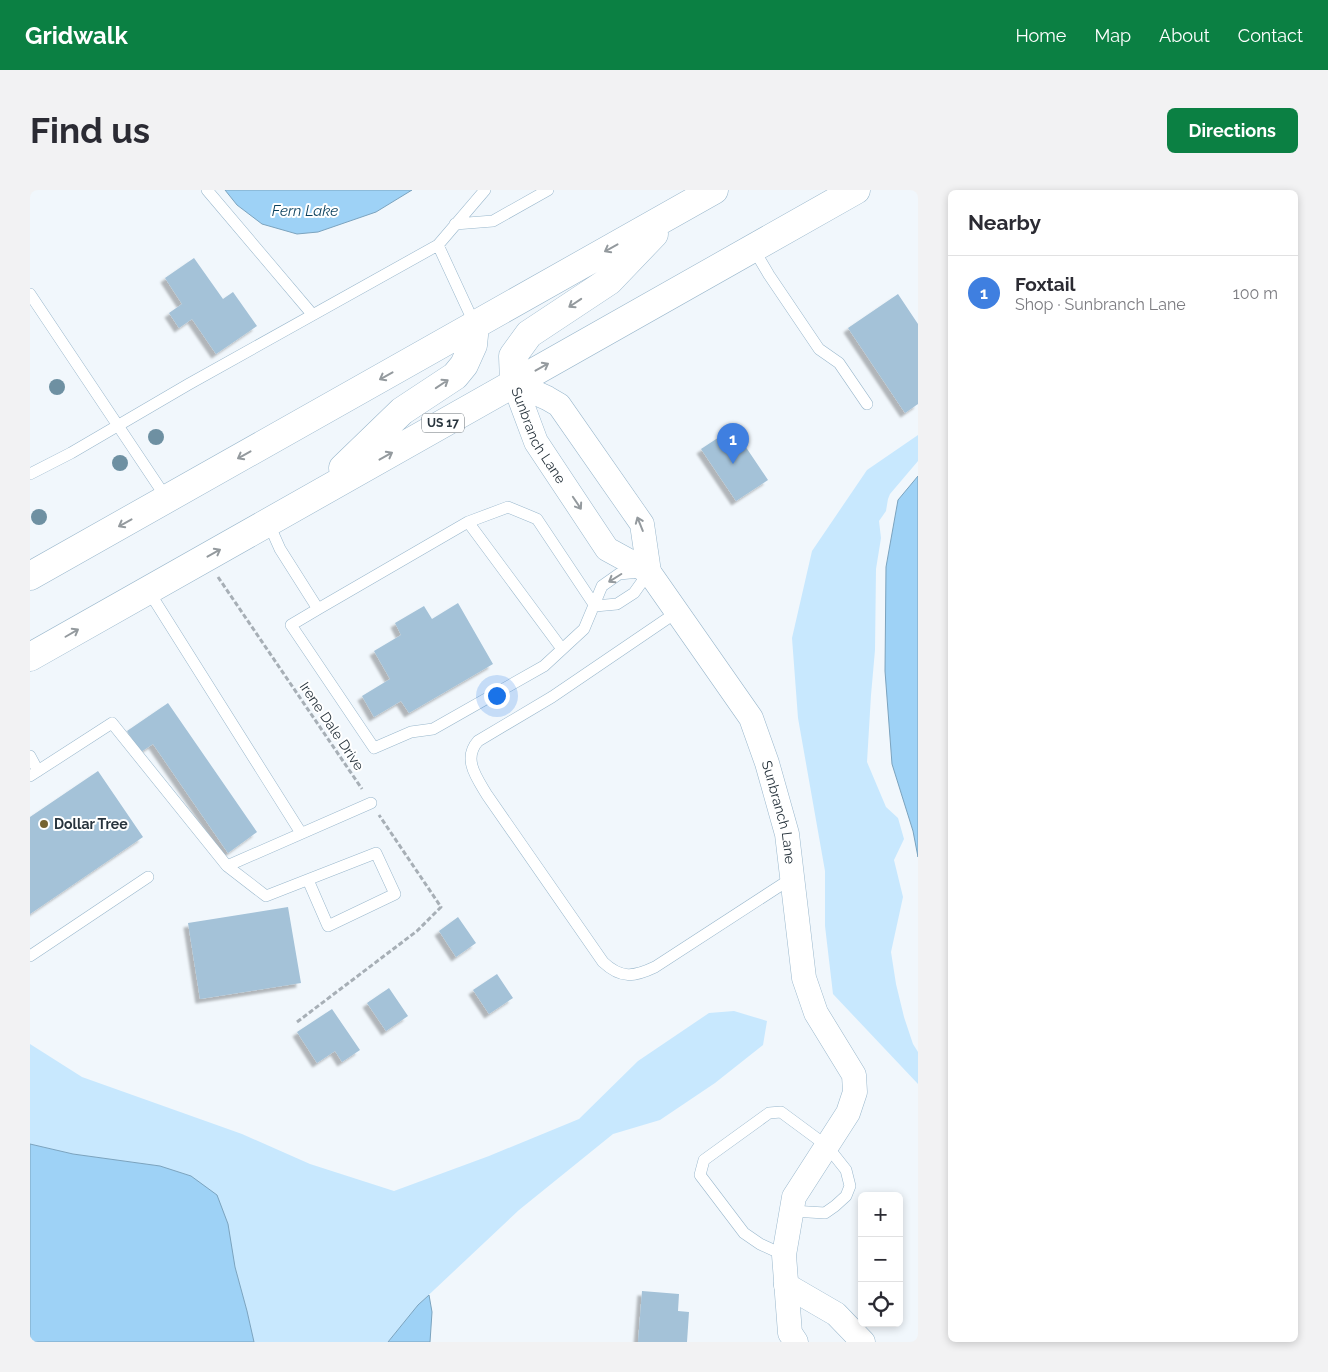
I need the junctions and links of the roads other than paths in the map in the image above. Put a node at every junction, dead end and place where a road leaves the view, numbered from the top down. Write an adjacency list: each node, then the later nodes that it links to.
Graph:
1 (207, 190): 11 (lane)
2 (485, 190): 7 (lane)
3 (548, 190): 7 (lane)
4 (714, 190): 6 (main road)
5 (856, 190): 9 (main road, US 17)
6 (676, 212): 12 (main road, one-way to 12); 13 (main road, one-way to 13)
7 (455, 224): 8 (lane)
8 (438, 245): 11 (lane); 12 (lane)
9 (753, 248): 13 (main road, US 17, one-way to 9); 14 (lane)
10 (30, 294): 15 (lane)
11 (312, 314): 15 (lane)
12 (475, 325): 17 (main road, one-way to 12); 18 (main road, one-way to 18)
13 (514, 383): 17 (main road, US 17, one-way to 13); 21 (street, Sunbranch Lane, one-way to 21); 21 (street, Sunbranch Lane, one-way to 13)
14 (867, 404)
15 (118, 426): 16 (lane); 18 (lane)
16 (30, 474)
17 (313, 496): 19 (main road, US 17)
18 (167, 499): 22 (main road, one-way to 22)
19 (268, 522): 23 (main road, US 17, one-way to 19); 25 (lane)
20 (468, 522): 24 (lane); 25 (lane); 27 (lane)
21 (649, 572): 24 (lane); 24 (lane, one-way to 24); 26 (street, Sunbranch Lane)
22 (30, 576)
23 (148, 590): 28 (main road, US 17, one-way to 23); 32 (lane)
24 (595, 606): 27 (lane)
25 (318, 609): 27 (lane)
26 (677, 612): 35 (street, Sunbranch Lane); 35 (lane)
27 (562, 649)
28 (30, 657)
29 (30, 756): 30 (lane)
30 (34, 773): 33 (lane)
31 (371, 803): 32 (lane)
32 (301, 833): 33 (lane)
33 (226, 866): 36 (lane)
34 (148, 877): 37 (lane)
35 (792, 878): 38 (street, Sunbranch Lane)
36 (308, 880): 36 (lane)
37 (30, 956)
38 (827, 1146): 39 (street); 39 (lane); 40 (lane)
39 (792, 1211): 40 (street)
40 (784, 1254): 41 (street)
41 (786, 1285): 42 (street); 43 (street)
42 (796, 1342)
43 (863, 1342)

